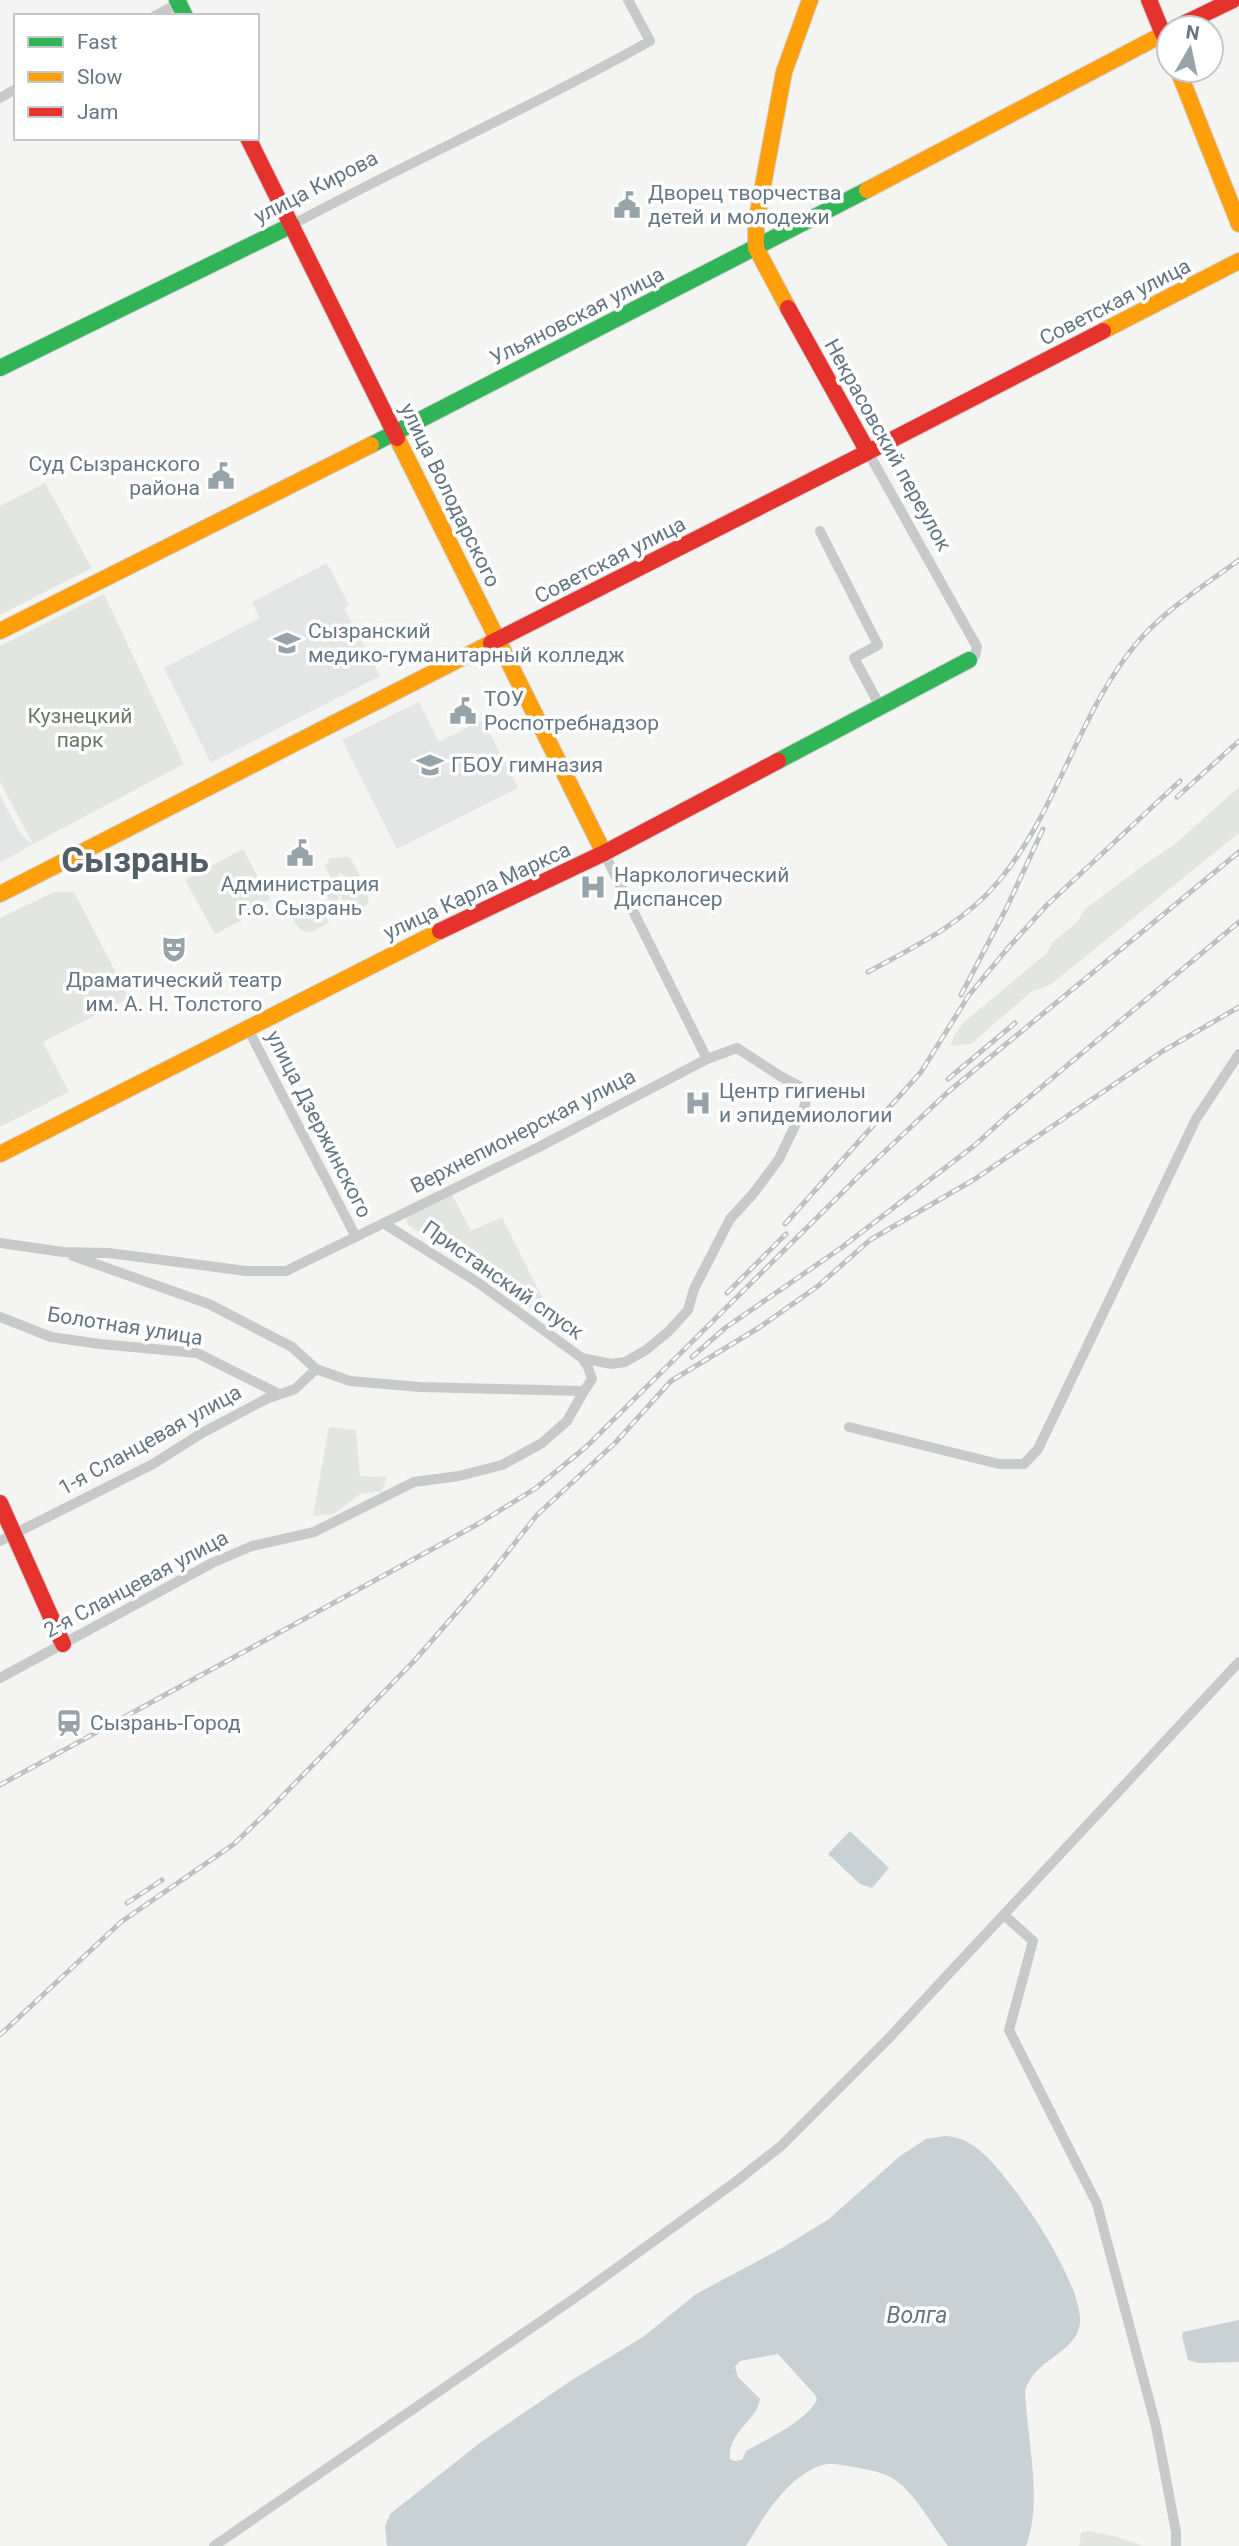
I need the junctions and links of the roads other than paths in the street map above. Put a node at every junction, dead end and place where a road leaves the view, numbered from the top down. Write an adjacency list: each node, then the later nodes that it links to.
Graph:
1 (628, 0): 11 (street, улица Кирова)
2 (810, 0): 12 (main road)
3 (1233, 0): 6 (main road, Ульяновская улица)
4 (181, 5): 5 (street)
5 (160, 14)
6 (1207, 14)
7 (1155, 42): 12 (main road, Ульяновская улица)
8 (1184, 84): 10 (main road)
9 (249, 140): 11 (main road, улица Володарского)
10 (1239, 224)
11 (292, 225): 14 (main road, улица Кирова); 15 (main road, улица Володарского)
12 (756, 248): 15 (main road, Ульяновская улица); 16 (main road, Некрасовский переулок)
13 (1239, 261): 16 (main road, Советская улица)
14 (0, 368)
15 (395, 433): 18 (main road, Ульяновская улица); 19 (main road, улица Володарского)
16 (868, 452): 19 (main road, Советская улица); 20 (street, Некрасовский переулок)
17 (820, 531): 21 (street)
18 (0, 631)
19 (498, 640): 22 (main road, улица Володарского); 23 (main road, Советская улица)
20 (968, 660): 21 (main road, улица Карла Маркса)
21 (881, 708): 22 (main road, улица Карла Маркса)
22 (604, 853): 24 (main road, улица Карла Маркса); 26 (street, улица Володарского)
23 (0, 894)
24 (248, 1029): 27 (main road, улица Карла Маркса); 29 (street, улица Дзержинского)
25 (1239, 1054): 38 (street)
26 (708, 1059): 28 (street, Верхнепионерская улица); 33 (street, Верхнепионерская улица)
27 (0, 1154)
28 (383, 1223): 29 (street, Верхнепионерская улица); 33 (street, Пристанский спуск)
29 (356, 1237): 31 (street, Верхнепионерская улица)
30 (0, 1243): 31 (street)
31 (63, 1252): 34 (street)
32 (0, 1317): 37 (street, Болотная улица)
33 (582, 1358): 35 (street, Пристанский спуск)
34 (316, 1369): 36 (street); 37 (street, 1-я Сланцевая улица)
35 (592, 1378): 36 (street, 2-я Сланцевая улица)
36 (584, 1391): 41 (street, 2-я Сланцевая улица)
37 (279, 1394): 40 (street, 1-я Сланцевая улица)
38 (849, 1427)
39 (0, 1503): 40 (main road)
40 (6, 1537): 41 (main road)
41 (63, 1644): 43 (street, 2-я Сланцевая улица)
42 (1239, 1662): 44 (street)
43 (0, 1678)
44 (1004, 1915): 45 (street); 46 (street)
45 (214, 2546)
46 (1176, 2546)

